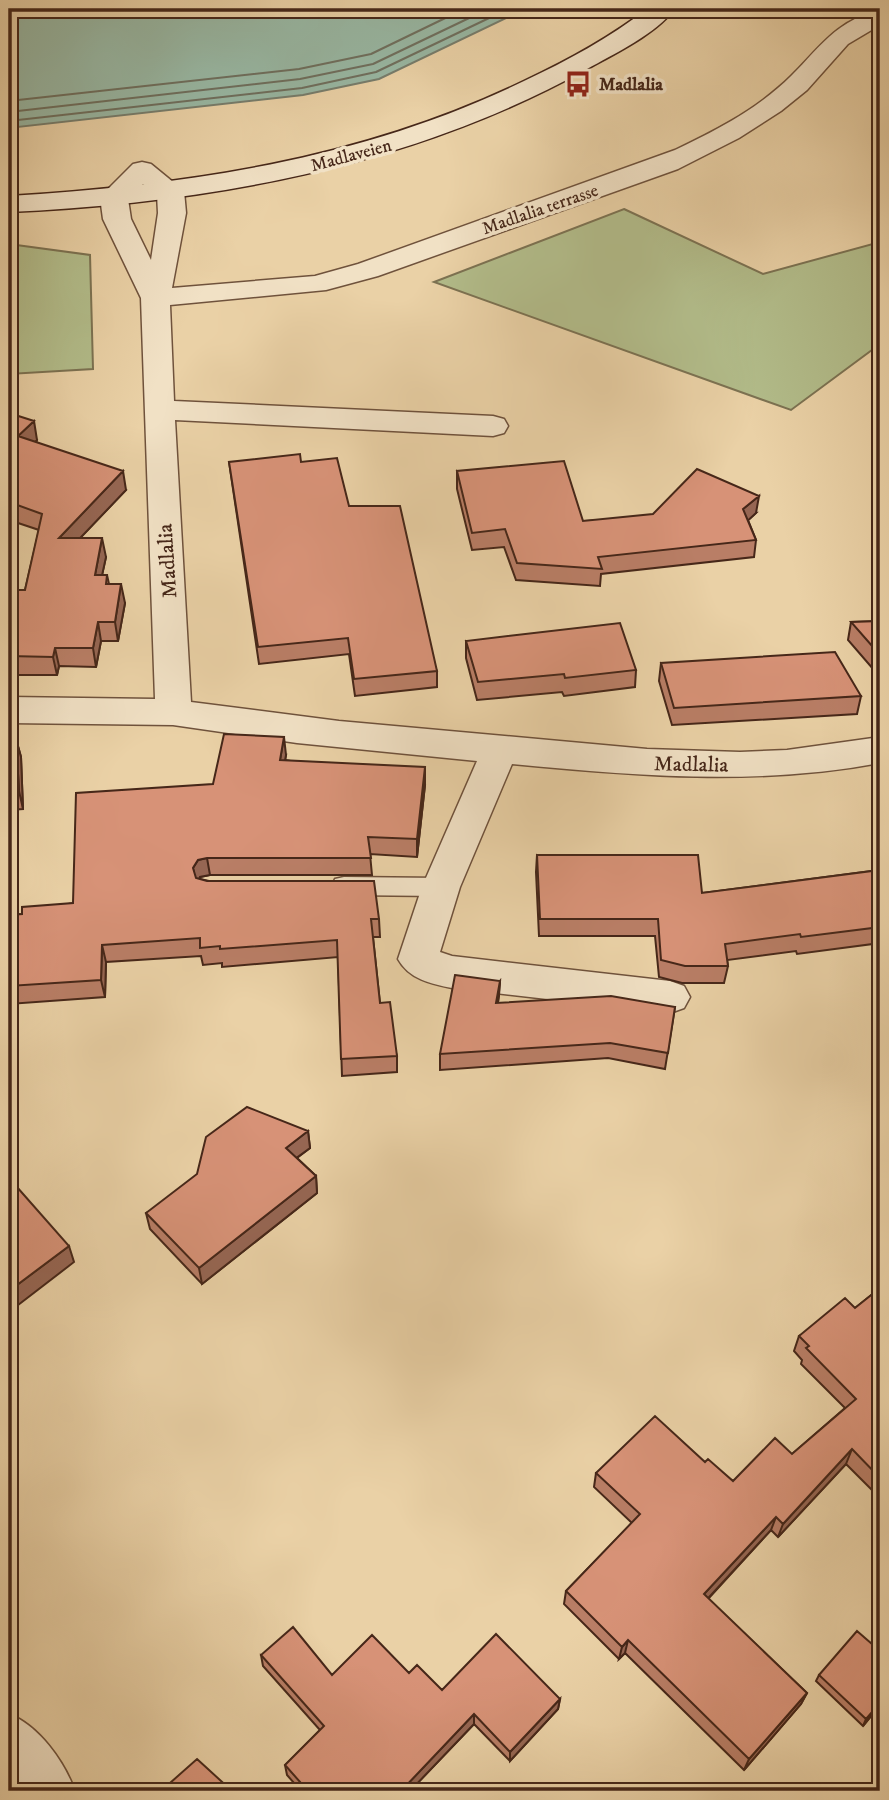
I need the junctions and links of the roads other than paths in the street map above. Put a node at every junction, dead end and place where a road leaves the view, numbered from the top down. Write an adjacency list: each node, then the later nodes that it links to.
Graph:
1 (642, 9): 4 (street)
2 (662, 9): 12 (street, Madlaveien)
3 (880, 17): 15 (street, Madlalia terrasse)
4 (427, 106)
5 (393, 116): 6 (street, Madlaveien)
6 (360, 127)
7 (333, 134): 8 (street, Madlaveien)
8 (294, 144)
9 (256, 151): 10 (street)
10 (142, 170): 11 (street); 12 (street); 13 (street)
11 (9, 181)
12 (170, 191): 13 (street, Madlaveien); 15 (street, Madlalia)
13 (114, 197): 14 (street, Madlaveien); 15 (street, Madlalia)
14 (9, 204)
15 (155, 298): 16 (street, Madlalia)
16 (159, 411): 17 (street); 19 (street, Madlalia)
17 (493, 426)
18 (9, 710): 19 (street, Madlalia)
19 (173, 712): 20 (street, Madlalia)
20 (500, 750): 21 (street, Madlalia); 23 (street)
21 (880, 750)
22 (324, 886): 23 (lane)
23 (441, 887): 24 (street)
24 (670, 997)
25 (9, 1740): 26 (street)
26 (49, 1791)

